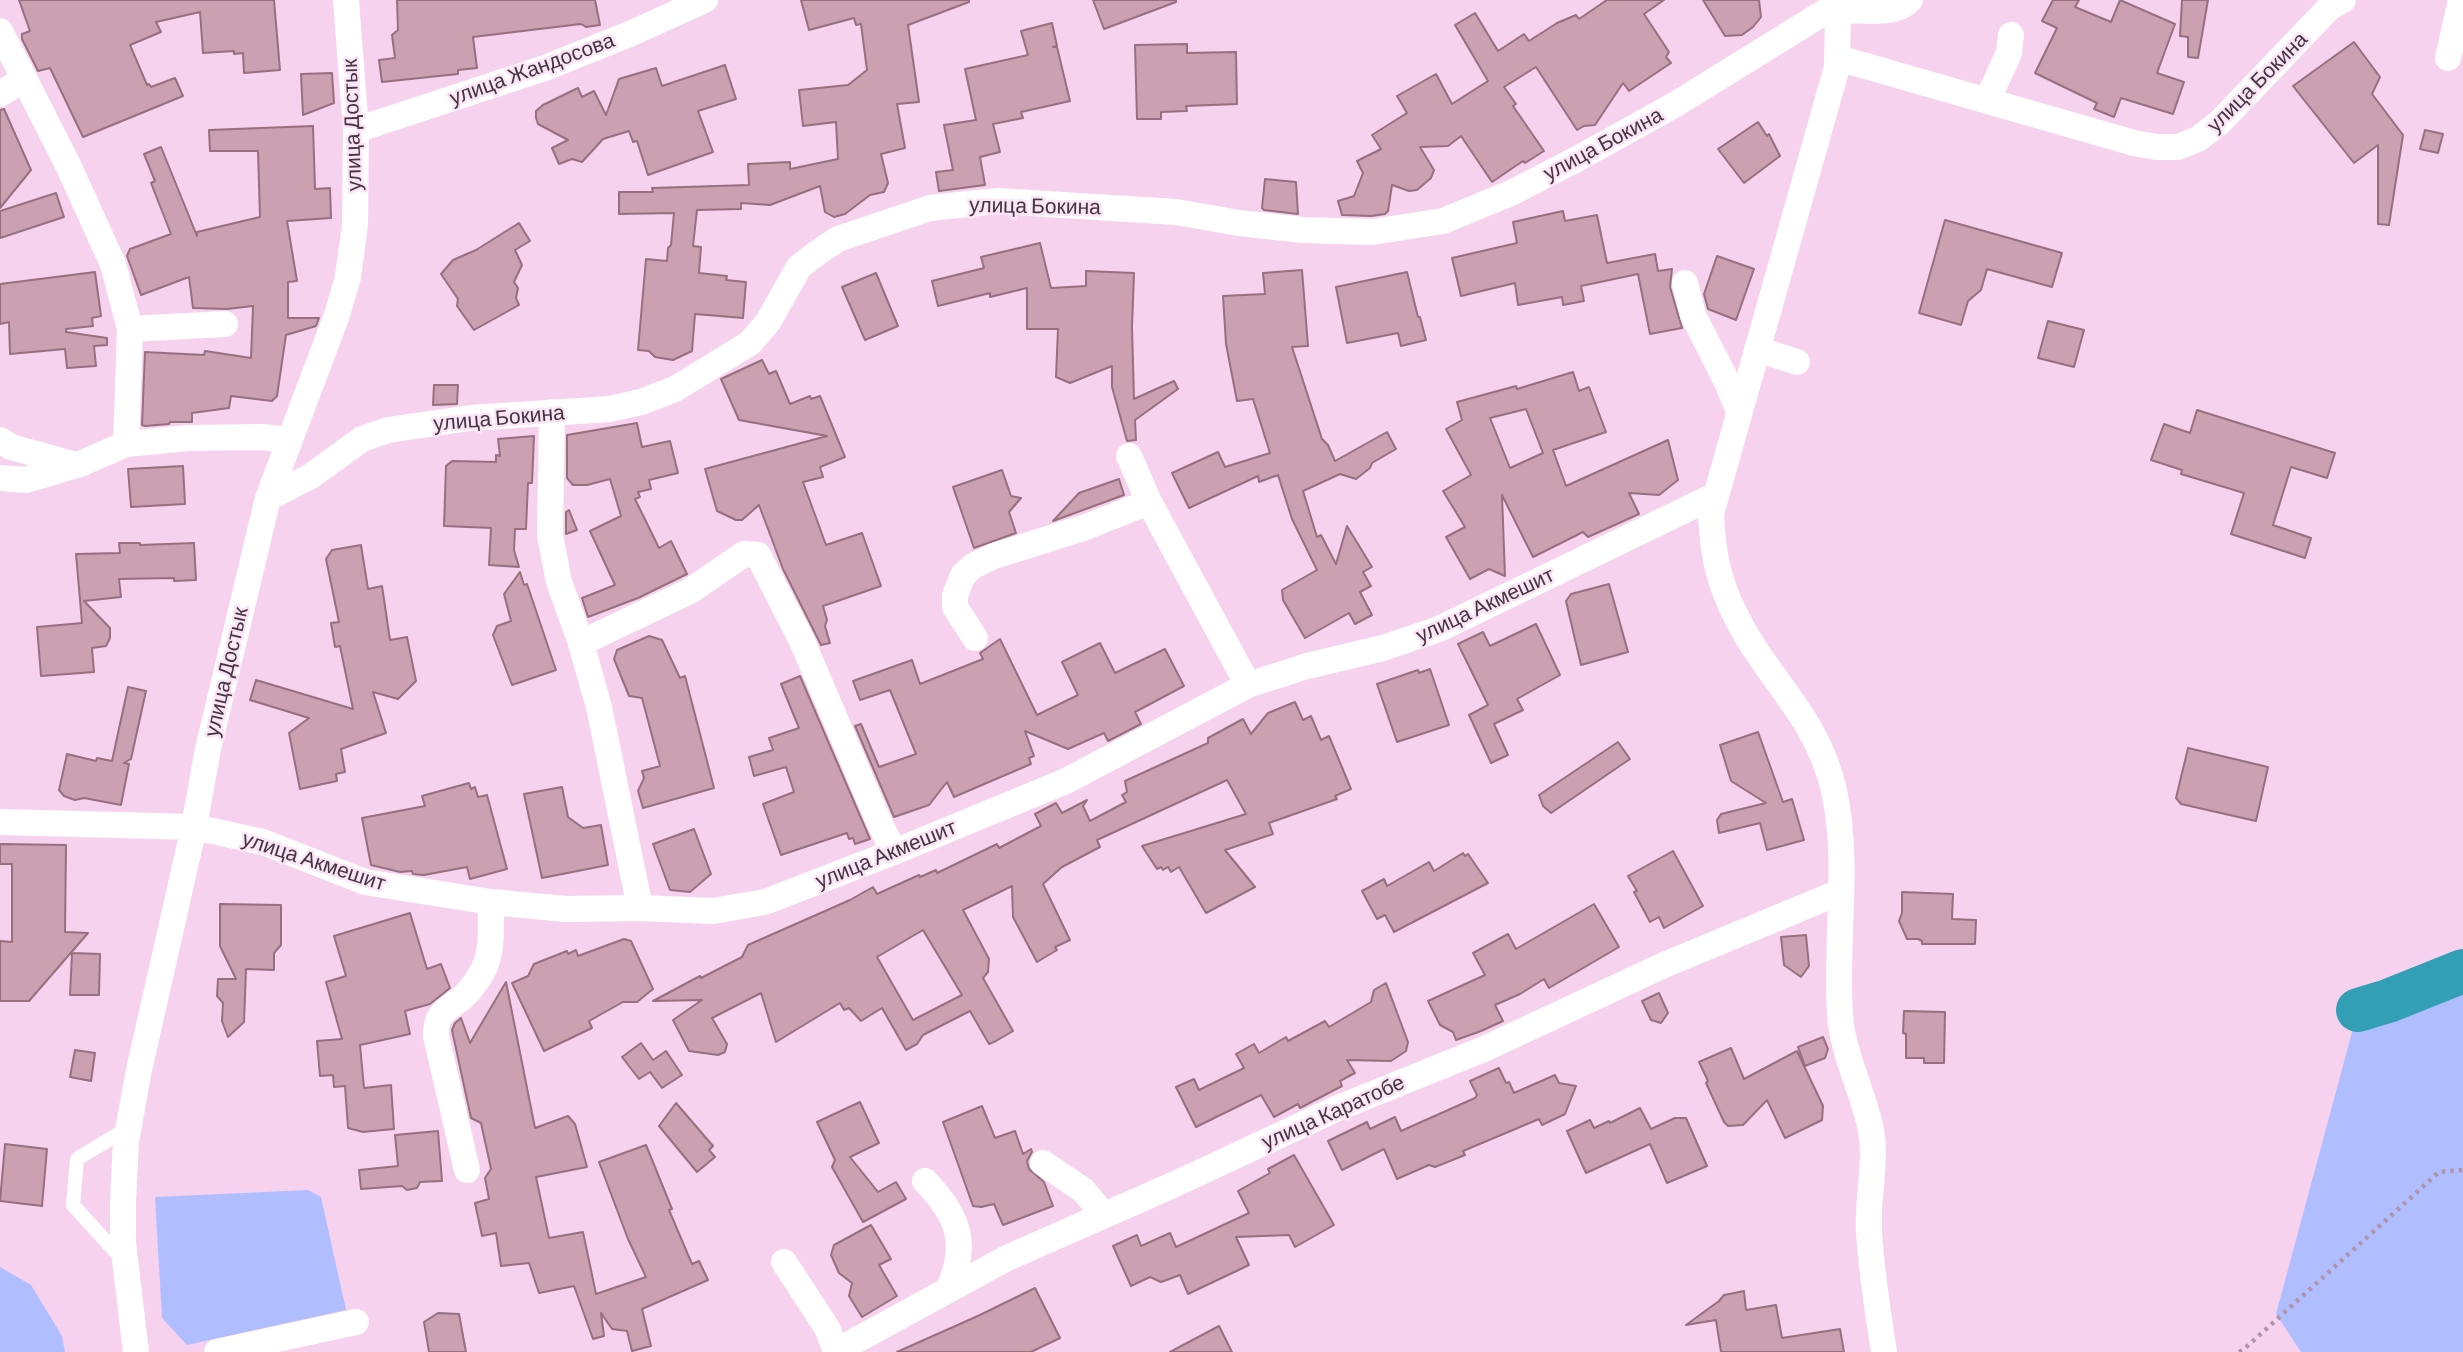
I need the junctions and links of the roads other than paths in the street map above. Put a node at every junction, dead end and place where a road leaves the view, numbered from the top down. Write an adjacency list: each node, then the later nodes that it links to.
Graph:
1 (346, 0): 14 (street, улица Достык)
2 (705, 0): 14 (street, улица Жандосова)
3 (1910, 0): 6 (street)
4 (2343, 0): 13 (street, улица Бокина)
5 (2461, 0): 10 (street)
6 (1836, 5): 9 (street); 20 (street, улица Бокина)
7 (0, 30): 11 (street)
8 (2011, 35): 13 (street)
9 (1838, 58): 13 (street, улица Бокина); 18 (street)
10 (2448, 58)
11 (24, 79): 12 (street); 17 (street)
12 (0, 94)
13 (1987, 101)
14 (356, 130): 23 (street, улица Достык)
15 (1685, 283): 21 (street)
16 (225, 324): 17 (street)
17 (130, 329): 24 (street)
18 (1757, 348): 19 (street); 21 (street)
19 (1797, 362)
20 (552, 412): 29 (street, улица Бокина); 32 (street)
21 (1739, 412): 28 (street)
22 (0, 440): 26 (street)
23 (289, 440): 24 (street); 29 (street, улица Достык)
24 (126, 444): 26 (street)
25 (1129, 456): 30 (street)
26 (76, 465): 27 (street)
27 (0, 478)
28 (1716, 495): 33 (street, улица Акмешит); 37 (street)
29 (268, 498): 35 (street, улица Достык)
30 (1149, 502): 31 (street); 33 (street)
31 (975, 638)
32 (581, 643): 36 (street); 39 (street)
33 (1248, 685): 36 (street, улица Акмешит)
34 (0, 822): 35 (street, улица Акмешит)
35 (194, 827): 38 (street, улица Акмешит); 40 (street, улица Достык)
36 (894, 852): 39 (street, улица Акмешит)
37 (1840, 892): 44 (street, улица Каратобе); 52 (street)
38 (491, 902): 39 (street, улица Акмешит); 42 (street)
39 (640, 908)
40 (129, 1127): 45 (street, улица Достык); 45 (lane)
41 (1044, 1163): 44 (street)
42 (467, 1170)
43 (925, 1181): 47 (street)
44 (1104, 1215): 47 (street, улица Каратобе)
45 (125, 1262): 49 (street, улица Достык)
46 (783, 1262): 51 (street)
47 (948, 1290): 51 (street, улица Каратобе)
48 (356, 1322): 50 (street)
49 (136, 1352)
50 (218, 1352)
51 (835, 1352)
52 (1884, 1352)

